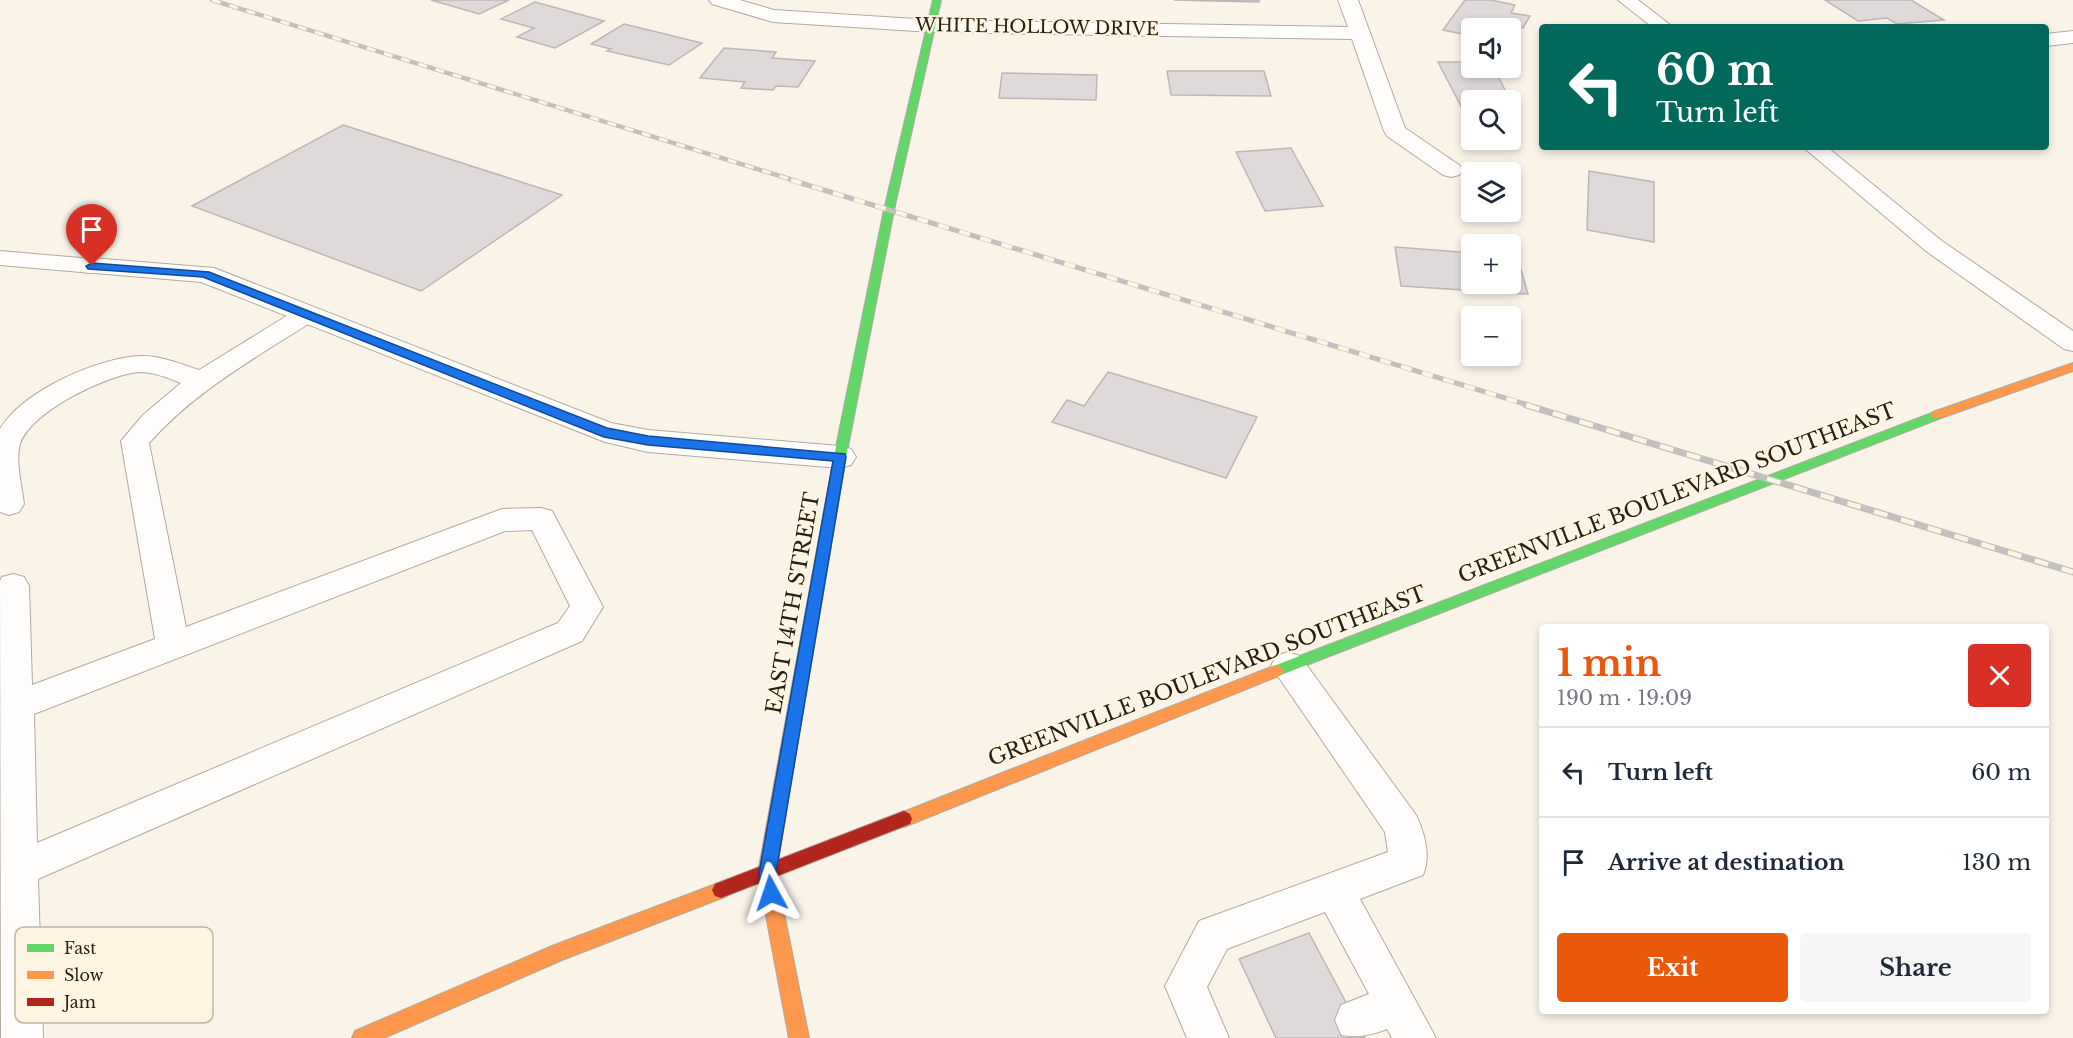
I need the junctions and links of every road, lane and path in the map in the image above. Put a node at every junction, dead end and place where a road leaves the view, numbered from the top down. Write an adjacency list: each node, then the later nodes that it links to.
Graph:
1 (718, 0): 6 (street, WHITE HOLLOW DRIVE)
2 (937, 0): 6 (main road, EAST 14TH STREET)
3 (1348, 0): 7 (street)
4 (1627, 0): 5 (lane)
5 (1660, 24)
6 (932, 26): 7 (street, WHITE HOLLOW DRIVE); 18 (main road, EAST 14TH STREET)
7 (1358, 33): 11 (street)
8 (2073, 37): 9 (lane)
9 (2049, 40)
10 (1818, 150): 15 (lane)
11 (1451, 170)
12 (0, 258): 13 (lane)
13 (92, 266): 14 (street)
14 (307, 314): 17 (lane); 18 (street)
15 (2073, 343)
16 (2073, 367): 22 (main road, GREENVILLE BOULEVARD SOUTHEAST)
17 (203, 381): 19 (lane); 21 (lane)
18 (840, 457): 24 (main road, EAST 14TH STREET)
19 (9, 504)
20 (13, 586): 23 (lane)
21 (173, 646): 23 (lane); 25 (lane)
22 (1288, 666): 24 (main road, GREENVILLE BOULEVARD SOUTHEAST); 26 (lane)
23 (16, 706): 25 (lane)
24 (767, 873): 32 (main road, GREENVILLE BOULEVARD SOUTHEAST); 33 (main road, EAST 14TH STREET)
25 (10, 874): 27 (lane)
26 (1334, 890): 29 (lane); 34 (lane)
27 (15, 942)
28 (1356, 1020): 29 (lane)
29 (1406, 1022)
30 (21, 1023): 31 (lane)
31 (22, 1038)
32 (362, 1038)
33 (799, 1038)
34 (1208, 1038)

